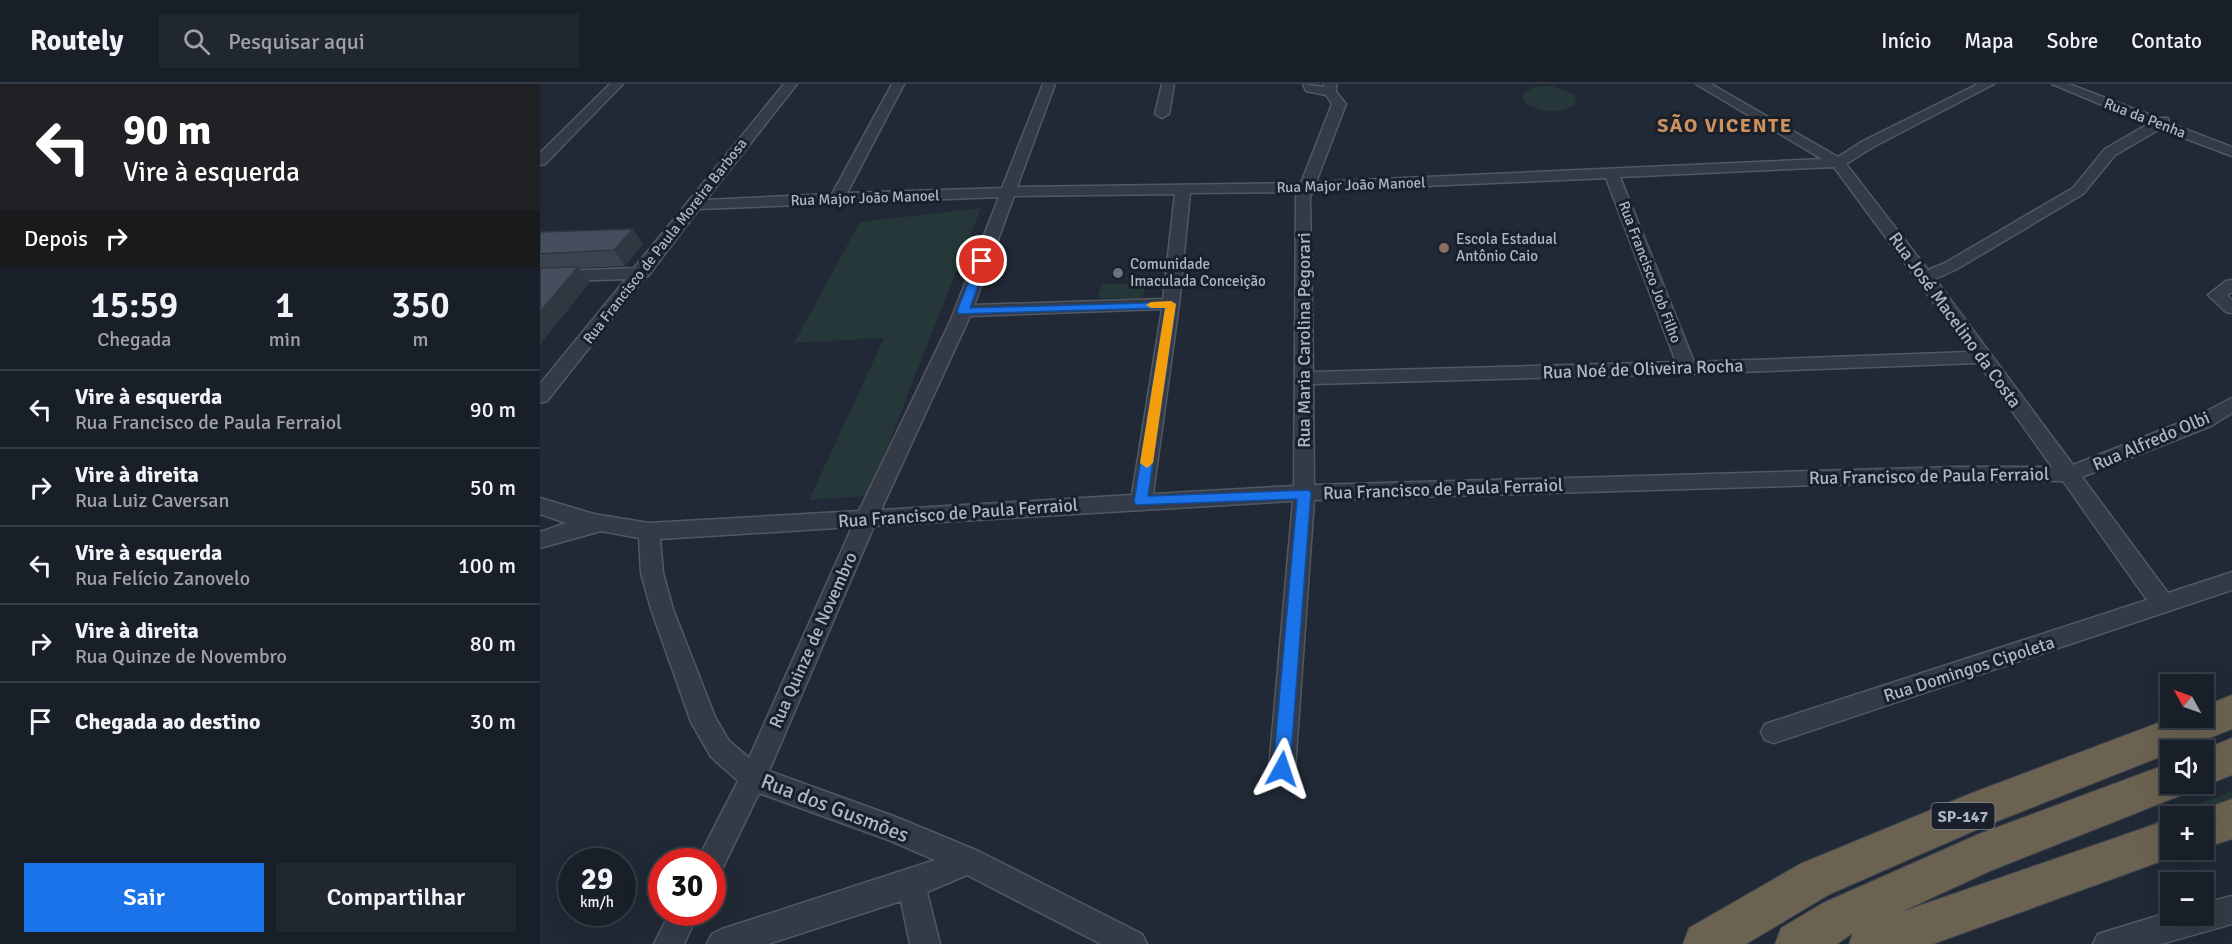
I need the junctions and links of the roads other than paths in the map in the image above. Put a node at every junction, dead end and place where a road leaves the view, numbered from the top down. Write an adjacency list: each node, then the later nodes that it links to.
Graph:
1 (617, 84): 15 (street)
2 (791, 84): 22 (street, Rua Francisco de Paula Moreira Barbosa)
3 (898, 84): 21 (street)
4 (1049, 84): 20 (street, Rua Quinze de Novembro)
5 (1168, 84): 11 (street)
6 (1702, 84): 16 (street, Rua José Macelino da Costa)
7 (1988, 84): 16 (street, Rua Major João Manoel)
8 (2058, 84): 12 (street, Rua da Penha)
9 (2070, 84): 12 (street, Rua da Penha)
10 (1317, 86): 18 (street, Rua Maria Carolina Pegorari)
11 (1162, 114)
12 (2161, 122): 13 (street, Rua da Penha); 14 (street, Rua da Penha); 25 (street)
13 (2232, 147)
14 (2232, 152)
15 (540, 161)
16 (1838, 163): 17 (street, Rua Major João Manoel); 25 (street, Rua José Macelino da Costa)
17 (1612, 175): 18 (street, Rua Major João Manoel); 31 (street, Rua Francisco Job Filho)
18 (1305, 187): 19 (street, Rua Major João Manoel); 32 (street, Rua Maria Carolina Pegorari)
19 (1183, 188): 20 (street, Rua Major João Manoel); 27 (street)
20 (1009, 192): 21 (street, Rua Major João Manoel); 29 (street, Rua Quinze de Novembro)
21 (837, 198): 22 (street, Rua Major João Manoel)
22 (694, 206): 23 (street, Rua Francisco de Paula Moreira Barbosa)
23 (642, 273): 24 (street); 33 (street, Rua Francisco de Paula Moreira Barbosa)
24 (540, 277)
25 (1925, 277): 30 (street, Rua José Macelino da Costa)
26 (2232, 285): 28 (street)
27 (1171, 304): 29 (street); 37 (street)
28 (2232, 308)
29 (963, 311): 39 (street, Rua Quinze de Novembro)
30 (1983, 357): 31 (street, Rua Noé de Oliveira Rocha); 35 (street, Rua José Macelino da Costa)
31 (1687, 368): 32 (street, Rua Noé de Oliveira Rocha)
32 (1304, 378): 36 (street, Rua Maria Carolina Pegorari)
33 (540, 398)
34 (2232, 404): 35 (street, Rua Alfredo Olbi)
35 (2069, 474): 36 (street, Rua Francisco de Paula Ferraiol); 44 (street, Rua José Macelino da Costa)
36 (1304, 493): 37 (street, Rua Francisco de Paula Ferraiol); 49 (street, Rua Maria Carolina Pegorari)
37 (1141, 502): 39 (street, Rua Francisco de Paula Ferraiol)
38 (540, 506): 40 (street, Rua Francisco de Paula Ferraiol)
39 (866, 519): 41 (street, Rua Francisco de Paula Ferraiol); 50 (street, Rua Quinze de Novembro)
40 (603, 524): 41 (street, Rua Francisco de Paula Ferraiol); 42 (street, Rua Francisco de Paula Ferraiol)
41 (649, 531): 50 (street, Rua dos Gusmões)
42 (540, 540)
43 (2232, 581): 44 (street, Rua Domingos Cipoleta)
44 (2163, 605): 46 (street, Rua Domingos Cipoleta)
45 (2232, 712): 64 (highway, SP-147)
46 (1774, 732)
47 (2232, 756): 48 (highway)
48 (2214, 764)
49 (1282, 769)
50 (753, 778): 55 (street, Rua Quinze de Novembro); 56 (street, Rua dos Gusmões)
51 (2160, 785): 65 (highway, SP-147)
52 (2232, 819): 53 (highway)
53 (2214, 825)
54 (2160, 843): 66 (highway)
55 (718, 848)
56 (968, 861): 57 (street); 63 (street, Rua dos Gusmões)
57 (911, 884): 61 (street); 62 (street)
58 (2232, 910): 67 (street)
59 (679, 926): 60 (street)
60 (669, 944)
61 (722, 944)
62 (925, 944)
63 (1132, 944)
64 (1705, 944)
65 (1797, 944)
66 (1871, 944)
67 (2108, 944)

